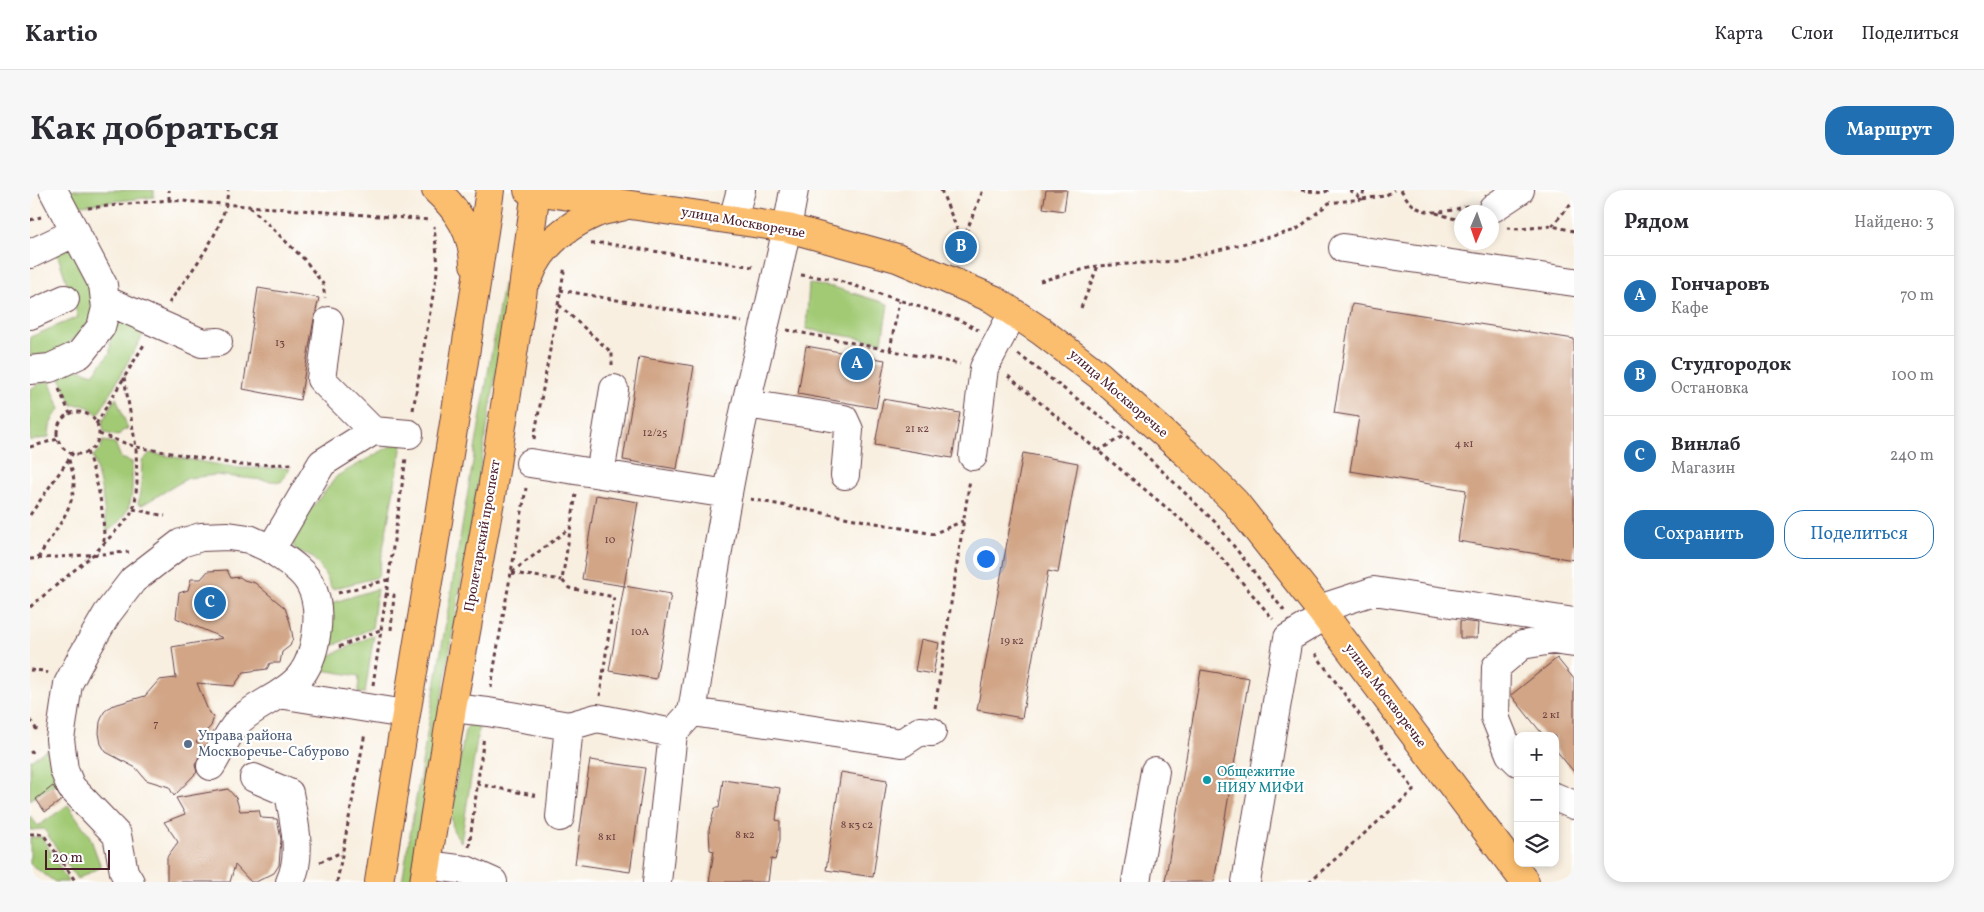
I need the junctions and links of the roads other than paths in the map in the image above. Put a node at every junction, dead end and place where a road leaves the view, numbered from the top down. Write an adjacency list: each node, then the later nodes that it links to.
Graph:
1 (53, 190): 12 (lane)
2 (436, 190): 16 (main road)
3 (490, 190): 16 (main road)
4 (533, 190): 8 (main road, улица Москворечье); 17 (main road, Пролетарский проспект)
5 (740, 190): 10 (lane)
6 (794, 190): 11 (lane)
7 (1520, 190): 9 (lane)
8 (620, 198): 10 (main road, улица Москворечье); 17 (main road)
9 (1499, 205)
10 (733, 219): 11 (main road, улица Москворечье)
11 (788, 228): 20 (main road, улица Москворечье); 26 (lane)
12 (76, 232): 14 (lane); 19 (lane)
13 (1343, 248): 15 (lane)
14 (30, 254)
15 (1574, 282)
16 (476, 289): 41 (main road)
17 (522, 296): 39 (main road, Пролетарский проспект)
18 (65, 299): 21 (lane)
19 (105, 300): 23 (lane); 24 (lane)
20 (1013, 312): 29 (lane); 35 (main road, улица Москворечье)
21 (30, 315)
22 (329, 321): 27 (lane)
23 (218, 342)
24 (30, 370)
25 (614, 389): 31 (lane)
26 (746, 404): 32 (lane); 33 (lane)
27 (372, 432): 28 (lane); 34 (lane)
28 (409, 434)
29 (973, 456)
30 (530, 463): 31 (lane)
31 (590, 472): 33 (lane)
32 (845, 475)
33 (728, 494): 40 (lane)
34 (271, 549): 38 (lane); 53 (lane)
35 (1322, 613): 36 (lane); 59 (lane); 60 (main road, улица Москворечье)
36 (1574, 622)
37 (1574, 643): 45 (lane)
38 (279, 694): 41 (lane); 46 (lane)
39 (452, 708): 42 (lane); 52 (main road, Пролетарский проспект)
40 (692, 712): 43 (lane); 44 (lane)
41 (405, 714): 55 (main road)
42 (568, 726): 44 (lane); 51 (lane)
43 (932, 732)
44 (673, 733): 57 (lane)
45 (1514, 758)
46 (211, 766)
47 (1155, 771): 58 (lane)
48 (254, 778): 54 (lane)
49 (1559, 798): 50 (lane)
50 (1574, 805)
51 (561, 808)
52 (426, 873): 56 (lane)
53 (130, 882)
54 (290, 882)
55 (380, 882)
56 (493, 882)
57 (657, 882)
58 (1136, 882)
59 (1246, 882)
60 (1525, 882)

